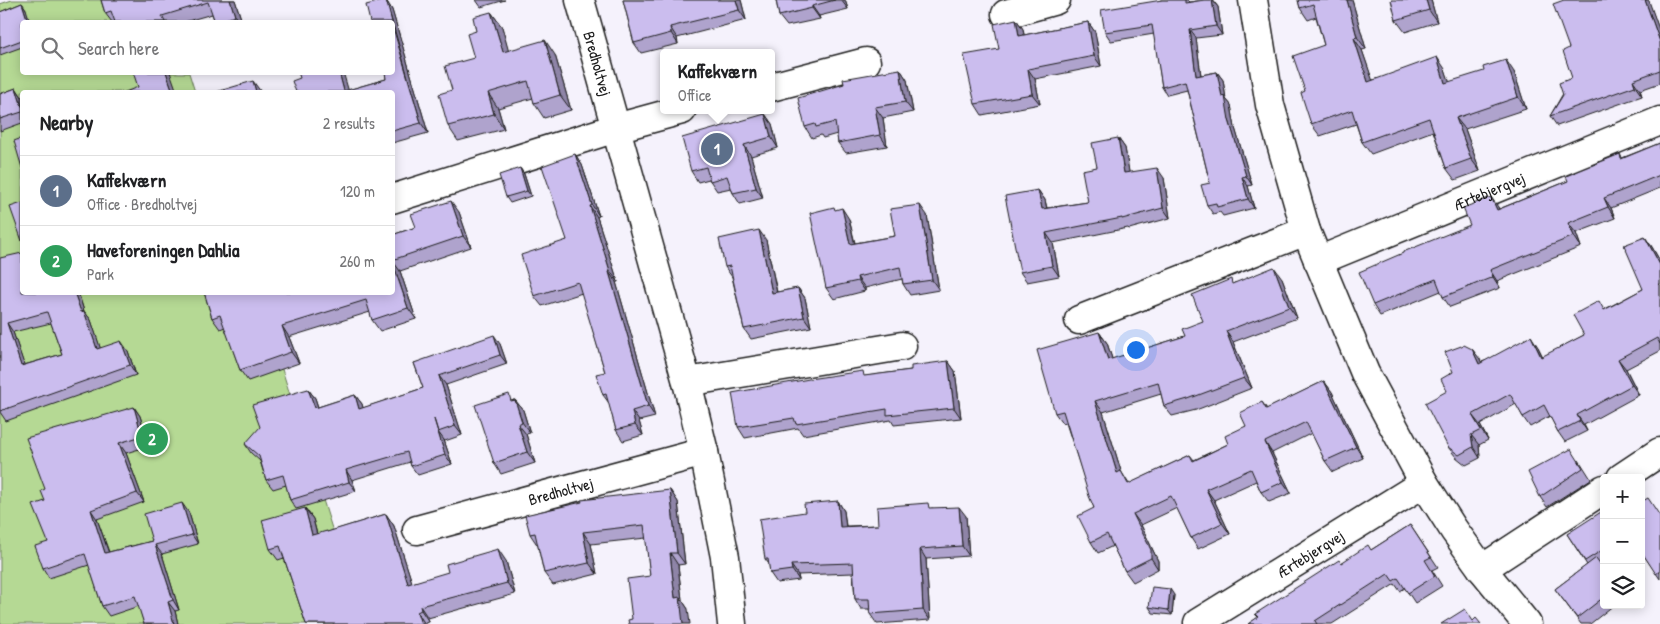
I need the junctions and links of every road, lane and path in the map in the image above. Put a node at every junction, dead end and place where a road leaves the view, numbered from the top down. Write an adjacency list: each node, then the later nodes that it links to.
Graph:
1 (580, 0): 9 (street, Bredholtvej)
2 (1056, 0): 4 (street)
3 (1253, 0): 11 (street)
4 (1006, 14)
5 (866, 62): 6 (street)
6 (775, 86)
7 (667, 114): 9 (street)
8 (1660, 121): 12 (street, Ærtebjergvej)
9 (616, 128): 10 (street); 15 (street, Bredholtvej)
10 (395, 198)
11 (1306, 231): 12 (street); 13 (street)
12 (1318, 261): 19 (street)
13 (1079, 320)
14 (902, 346): 15 (street)
15 (687, 382): 16 (street, Bredholtvej)
16 (704, 452): 21 (street, Bredholtvej); 24 (street, Bredholtvej)
17 (1660, 452): 18 (street)
18 (1627, 474)
19 (1424, 483): 22 (street); 23 (street, Ærtebjergvej)
20 (1600, 492): 22 (street)
21 (417, 530)
22 (1482, 569): 25 (street)
23 (1198, 623)
24 (732, 624)
25 (1527, 624)

